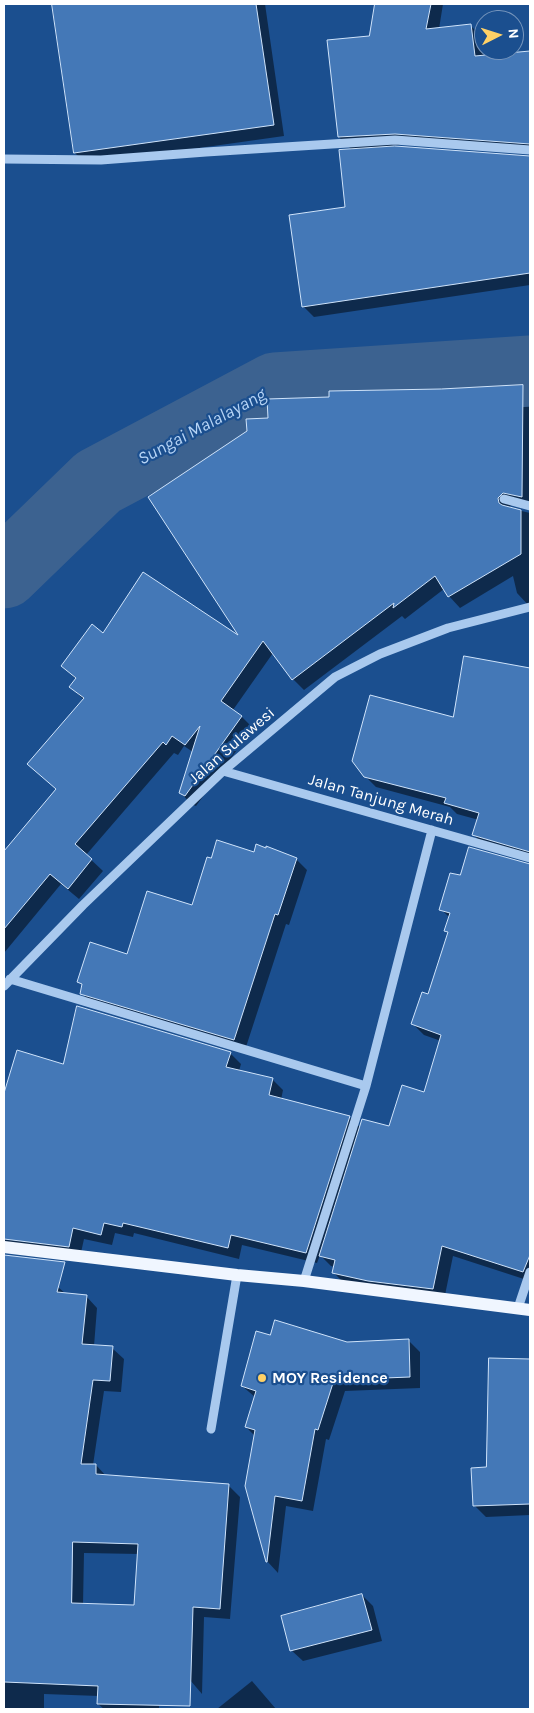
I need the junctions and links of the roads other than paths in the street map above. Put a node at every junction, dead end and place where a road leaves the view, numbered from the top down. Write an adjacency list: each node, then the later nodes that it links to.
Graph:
1 (530, 150): 2 (street)
2 (4, 159)
3 (504, 500): 4 (street)
4 (530, 506)
5 (530, 607): 6 (street, Jalan Sulawesi)
6 (223, 771): 7 (street, Jalan Tanjung Merah); 9 (street, Jalan Sulawesi)
7 (432, 830): 8 (street, Jalan Tanjung Merah); 10 (street)
8 (530, 858)
9 (7, 982): 10 (street)
10 (366, 1086): 14 (street)
11 (4, 1247): 13 (main road)
12 (530, 1272): 15 (street)
13 (238, 1275): 14 (main road); 16 (street)
14 (304, 1281): 15 (main road)
15 (524, 1309)
16 (211, 1429)

